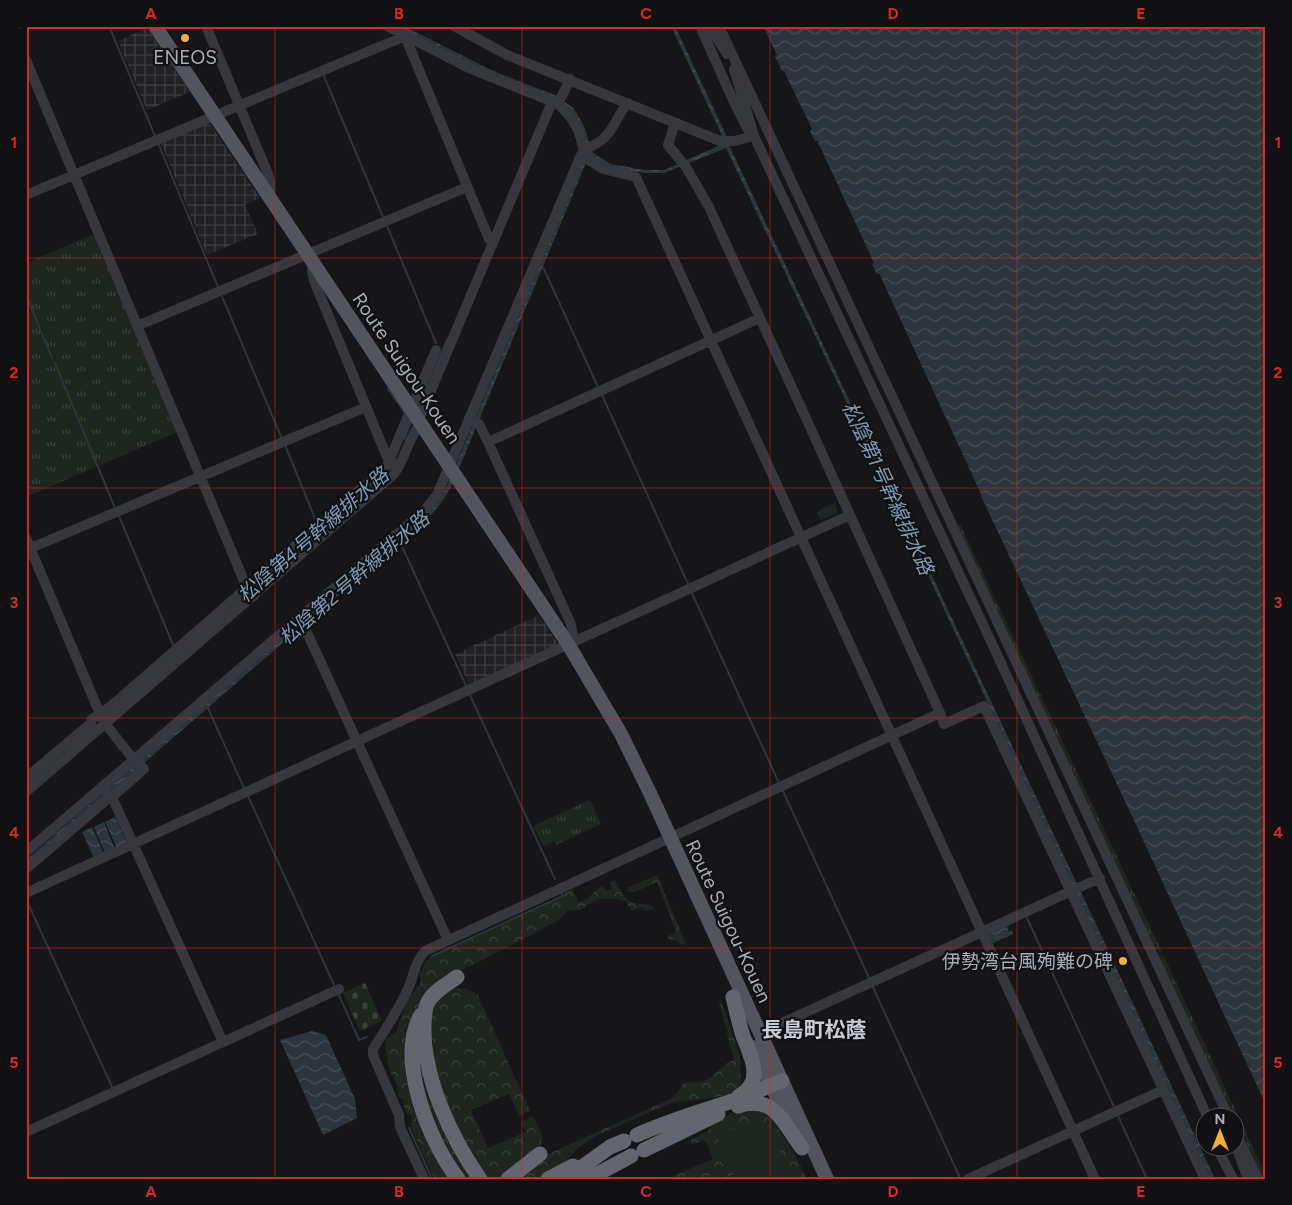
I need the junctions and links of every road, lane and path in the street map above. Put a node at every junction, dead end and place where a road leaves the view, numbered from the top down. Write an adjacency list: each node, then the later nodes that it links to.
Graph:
1 (155, 26): 15 (main road, Route Suigou-Kouen)
2 (206, 26): 14 (street)
3 (387, 26): 8 (street)
4 (454, 26): 11 (street)
5 (700, 26): 17 (street)
6 (709, 26): 10 (street)
7 (720, 26): 10 (street)
8 (405, 36): 12 (street); 14 (street); 20 (street)
9 (26, 60): 19 (street)
10 (735, 64): 17 (street); 72 (street)
11 (570, 79): 12 (street); 13 (street)
12 (558, 101): 18 (street); 23 (street)
13 (628, 103): 16 (street); 18 (street)
14 (239, 105): 15 (street); 22 (street)
15 (215, 115): 19 (street); 22 (main road, Route Suigou-Kouen)
16 (675, 123): 17 (street); 26 (street)
17 (754, 136): 57 (street)
18 (586, 153): 28 (street); 32 (street)
19 (74, 175): 21 (street); 27 (street)
20 (467, 187): 23 (street); 24 (street)
21 (26, 195)
22 (270, 195): 24 (main road, Route Suigou-Kouen)
23 (491, 241): 31 (street)
24 (307, 254): 25 (main road, Route Suigou-Kouen); 27 (street)
25 (316, 267): 30 (street); 31 (main road, Route Suigou-Kouen)
26 (760, 318): 28 (street); 37 (street)
27 (137, 326): 36 (street)
28 (710, 340): 33 (street); 39 (street)
29 (436, 350): 31 (street)
30 (366, 407): 34 (street); 36 (street)
31 (416, 415): 34 (street); 34 (street); 35 (main road, Route Suigou-Kouen)
32 (473, 420): 33 (street); 35 (street)
33 (488, 442): 43 (street)
34 (394, 464): 41 (street)
35 (453, 470): 42 (street); 43 (main road, Route Suigou-Kouen)
36 (199, 477): 40 (street); 41 (street)
37 (850, 515): 39 (street); 44 (street)
38 (26, 538): 40 (street)
39 (801, 538): 43 (street); 46 (street)
40 (28, 549): 45 (street)
41 (250, 592): 45 (street)
42 (301, 622): 47 (street); 48 (street)
43 (571, 642): 47 (street); 52 (main road, Route Suigou-Kouen)
44 (940, 713): 46 (street); 58 (street)
45 (103, 719): 48 (street); 49 (street); 50 (street)
46 (891, 736): 52 (street); 60 (street)
47 (356, 741): 53 (street); 61 (street)
48 (137, 762): 51 (street)
49 (26, 778)
50 (26, 792)
51 (108, 792): 53 (street); 54 (street)
52 (666, 839): 61 (street); 64 (main road, Route Suigou-Kouen); 66 (main road, Route Suigou-Kouen)
53 (134, 844): 59 (street); 67 (street)
54 (41, 849): 55 (street); 56 (street)
55 (26, 852)
56 (26, 869)
57 (1100, 878): 58 (street); 71 (street)
58 (1070, 891): 60 (street); 69 (street)
59 (26, 893)
60 (981, 932): 66 (street); 73 (street)
61 (448, 940): 81 (street)
62 (457, 977): 65 (highway)
63 (339, 989): 67 (street)
64 (733, 997): 68 (main road, Route Suigou-Kouen); 70 (highway)
65 (428, 1002): 82 (highway); 83 (highway)
66 (760, 1033): 68 (main road, Route Suigou-Kouen)
67 (223, 1042): 74 (street)
68 (774, 1085): 70 (highway); 76 (main road, Route Suigou-Kouen); 89 (main road, Route Suigou-Kouen)
69 (1163, 1090): 73 (street); 92 (street)
70 (723, 1107): 75 (highway); 76 (highway); 87 (highway)
71 (1204, 1108)
72 (1224, 1108)
73 (1073, 1131): 90 (street); 91 (street)
74 (26, 1132)
75 (610, 1147): 85 (highway); 86 (highway)
76 (802, 1148): 88 (main road, Route Suigou-Kouen)
77 (1244, 1150): 95 (street)
78 (540, 1154): 84 (highway)
79 (1222, 1158): 93 (street)
80 (1240, 1158): 94 (street)
81 (424, 1179)
82 (458, 1179)
83 (480, 1179)
84 (508, 1179)
85 (548, 1179)
86 (565, 1179)
87 (588, 1179)
88 (817, 1179)
89 (827, 1179)
90 (968, 1179)
91 (1095, 1179)
92 (1205, 1179)
93 (1233, 1179)
94 (1248, 1179)
95 (1258, 1179)

